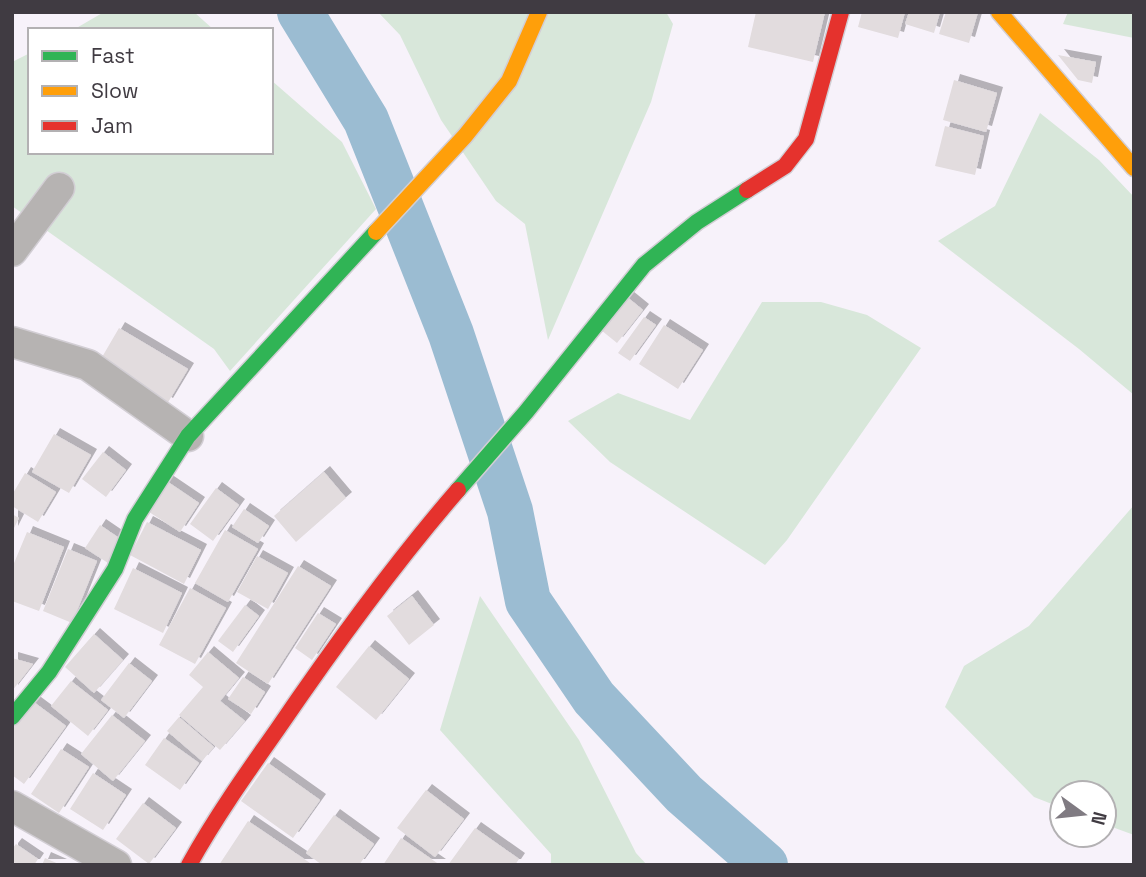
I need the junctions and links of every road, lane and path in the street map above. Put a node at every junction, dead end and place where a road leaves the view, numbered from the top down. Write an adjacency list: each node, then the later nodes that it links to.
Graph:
1 (540, 12): 8 (street)
2 (841, 12): 12 (street)
3 (999, 12): 4 (street)
4 (1134, 168)
5 (59, 188): 6 (street)
6 (12, 251)
7 (12, 342): 8 (street)
8 (188, 436): 9 (street)
9 (12, 717)
10 (12, 806): 11 (street)
11 (116, 865)
12 (189, 865)

